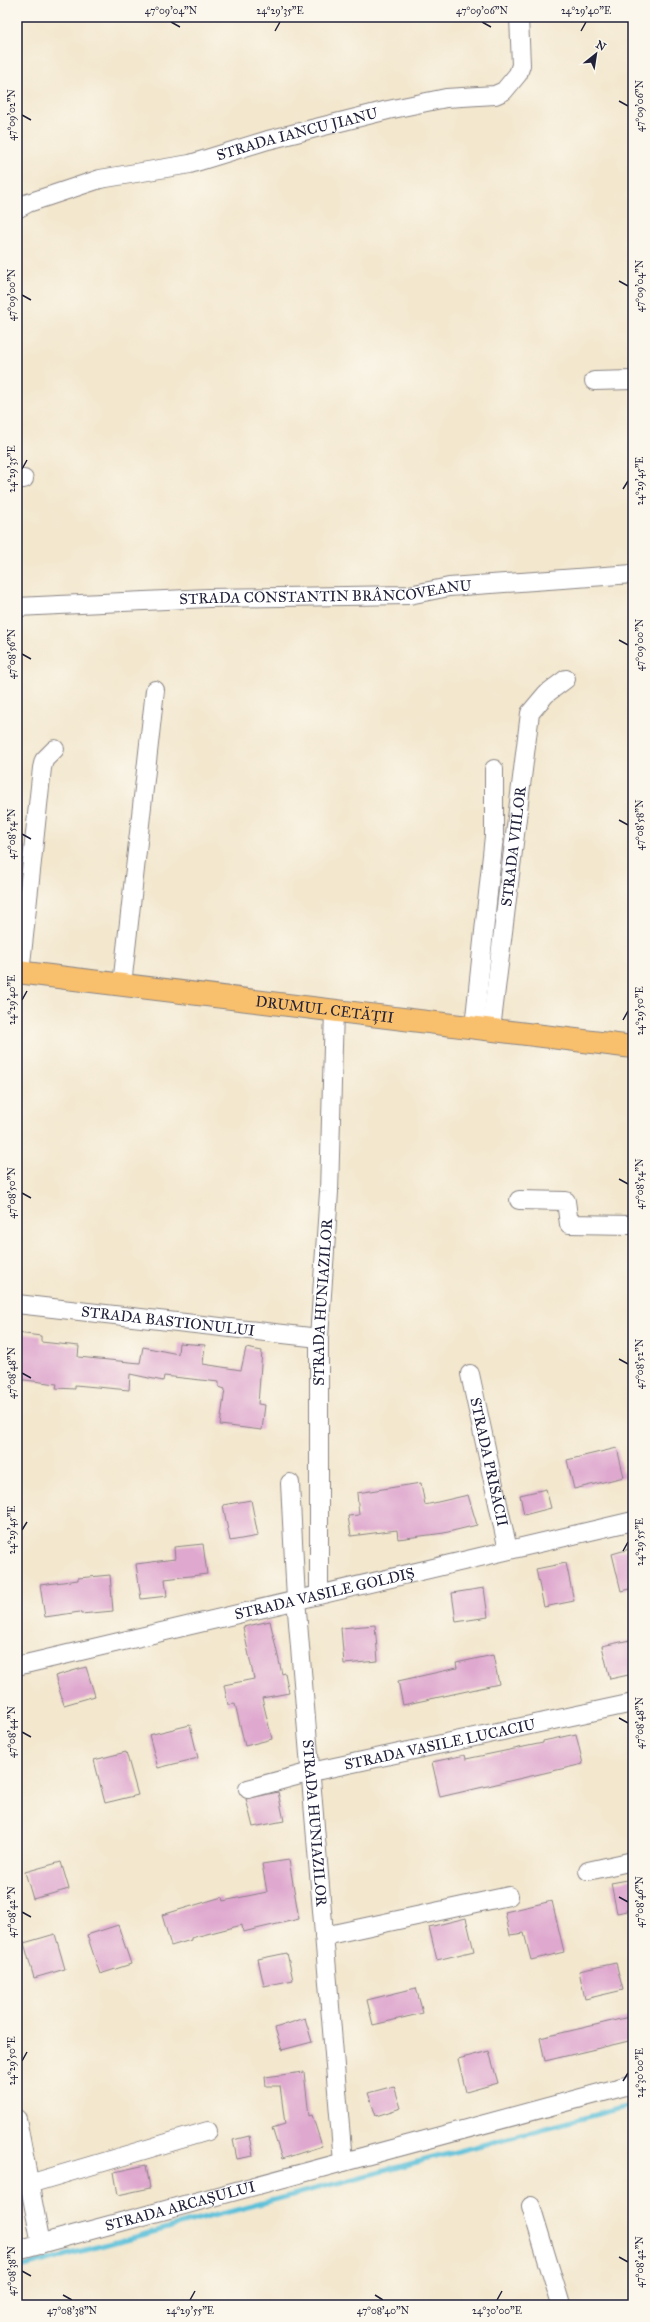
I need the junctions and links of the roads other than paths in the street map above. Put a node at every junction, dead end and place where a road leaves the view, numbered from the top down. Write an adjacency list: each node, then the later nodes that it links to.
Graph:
1 (519, 17): 2 (street, STRADA IANCU JIANU)
2 (17, 209)
3 (594, 380): 4 (street)
4 (633, 380)
5 (633, 574): 6 (street, STRADA CONSTANTIN BRÂNCOVEANU)
6 (17, 607)
7 (566, 679): 14 (street, STRADA VIILOR)
8 (155, 690): 12 (street)
9 (55, 749): 11 (street)
10 (494, 769): 14 (street)
11 (19, 973): 12 (highway, DRUMUL CETĂȚII)
12 (122, 985): 13 (highway, DRUMUL CETĂȚII)
13 (334, 1010): 14 (highway, DRUMUL CETĂȚII); 19 (street, STRADA HUNIAZILOR)
14 (483, 1028): 15 (highway, DRUMUL CETĂȚII)
15 (633, 1047)
16 (520, 1200): 17 (street)
17 (633, 1225)
18 (17, 1304): 19 (street, STRADA BASTIONULUI)
19 (319, 1338): 24 (street, STRADA HUNIAZILOR)
20 (470, 1374): 23 (street, STRADA PRISĂCII)
21 (290, 1483): 25 (street, STRADA HUNIAZILOR)
22 (633, 1521): 23 (street, STRADA VASILE GOLDIȘ)
23 (508, 1550): 24 (street, STRADA VASILE GOLDIȘ)
24 (319, 1594): 25 (street, STRADA VASILE GOLDIȘ)
25 (296, 1599): 26 (street, STRADA VASILE GOLDIȘ); 28 (street, STRADA HUNIAZILOR)
26 (17, 1666)
27 (633, 1703): 28 (street, STRADA VASILE LUCACIU)
28 (311, 1772): 29 (street, STRADA VASILE LUCACIU); 33 (street, STRADA HUNIAZILOR)
29 (248, 1789)
30 (633, 1861): 31 (street)
31 (588, 1872)
32 (509, 1896): 33 (street)
33 (324, 1936): 37 (street, STRADA HUNIAZILOR)
34 (633, 2084): 37 (street, STRADA ARCAȘULUI)
35 (17, 2119): 38 (street)
36 (208, 2131): 38 (street)
37 (343, 2162): 40 (street, STRADA ARCAȘULUI)
38 (29, 2184): 40 (street)
39 (531, 2206): 42 (street)
40 (41, 2244): 41 (street, STRADA ARCAȘULUI)
41 (17, 2250)
42 (561, 2305)

